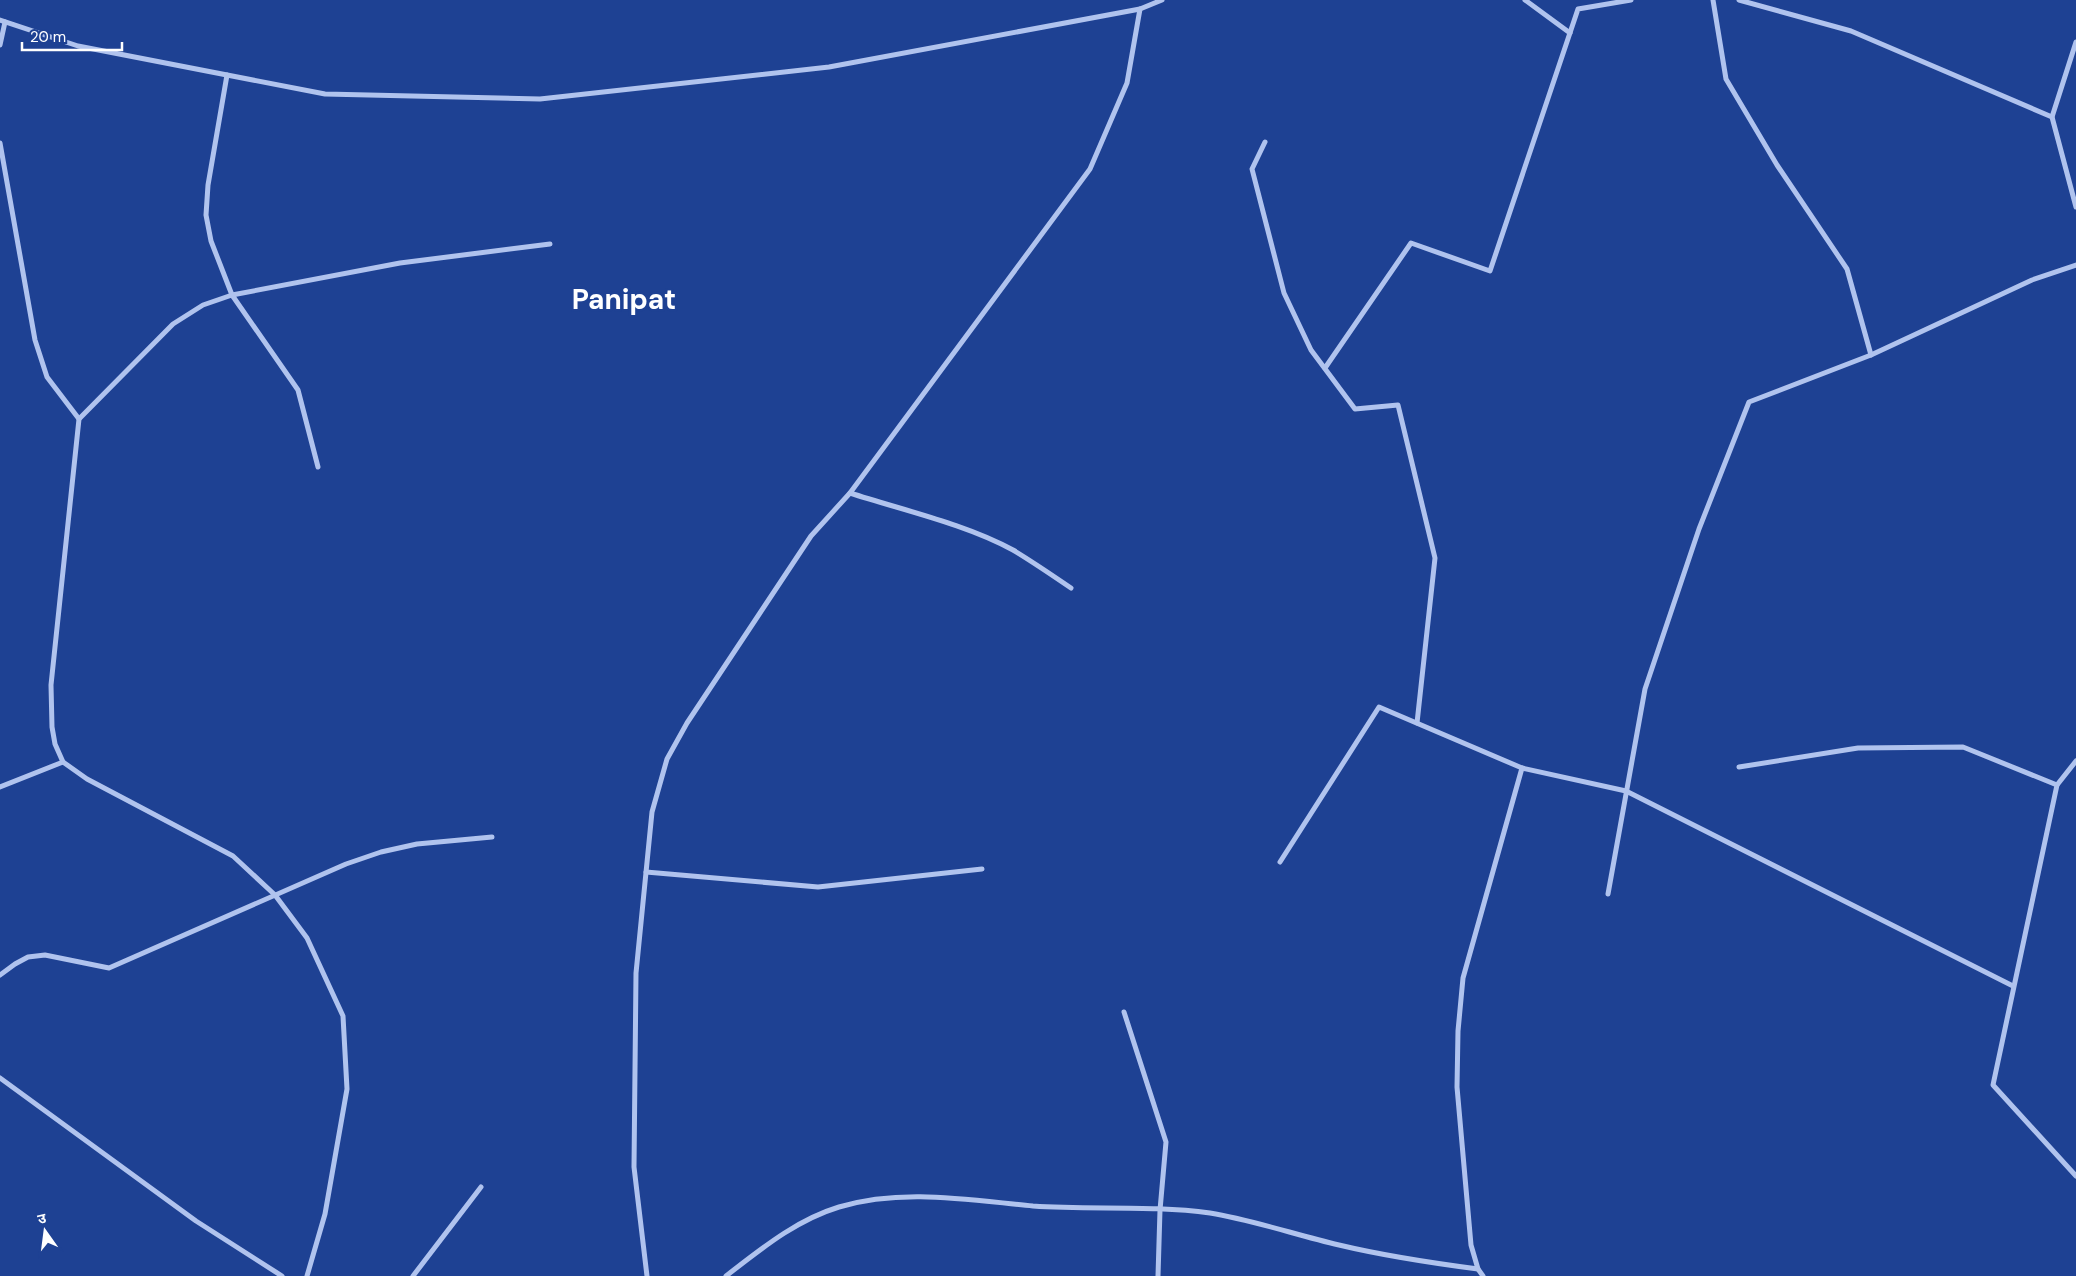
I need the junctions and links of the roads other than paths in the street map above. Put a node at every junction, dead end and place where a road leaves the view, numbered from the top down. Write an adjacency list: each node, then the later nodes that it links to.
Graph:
1 (1162, 0): 6 (street)
2 (1525, 0): 8 (street)
3 (1631, 0): 8 (street)
4 (1713, 0): 19 (street)
5 (1739, 0): 12 (street)
6 (1140, 9): 11 (street); 23 (street)
7 (2, 21): 10 (street); 11 (street)
8 (1570, 33): 20 (street)
9 (2076, 42): 12 (street)
10 (0, 45)
11 (227, 75): 18 (street)
12 (2052, 118): 15 (street)
13 (1265, 142): 20 (street)
14 (0, 143): 21 (street)
15 (2076, 207)
16 (550, 244): 18 (street)
17 (2076, 264): 19 (street)
18 (232, 295): 21 (street); 22 (street)
19 (1871, 355): 32 (street)
20 (1325, 368): 25 (street)
21 (79, 419): 27 (street)
22 (318, 468)
23 (850, 493): 24 (street); 36 (street)
24 (1071, 588)
25 (1417, 724): 29 (street); 34 (street)
26 (2076, 761): 30 (street)
27 (63, 762): 31 (street); 38 (street)
28 (1739, 767): 30 (street)
29 (1522, 768): 32 (street); 46 (street)
30 (2057, 786): 40 (street)
31 (0, 787)
32 (1626, 791): 37 (street); 40 (street)
33 (492, 837): 38 (street)
34 (1280, 862)
35 (982, 870): 36 (street)
36 (646, 872): 50 (street)
37 (1608, 894)
38 (275, 895): 39 (street); 48 (street)
39 (0, 976)
40 (2013, 986): 43 (street)
41 (1124, 1012): 45 (street)
42 (0, 1078): 47 (street)
43 (2076, 1176)
44 (481, 1188): 49 (street)
45 (1160, 1210): 46 (street); 51 (street); 52 (street)
46 (1478, 1269): 53 (street)
47 (282, 1276)
48 (307, 1276)
49 (413, 1276)
50 (647, 1276)
51 (726, 1276)
52 (1158, 1276)
53 (1483, 1276)

